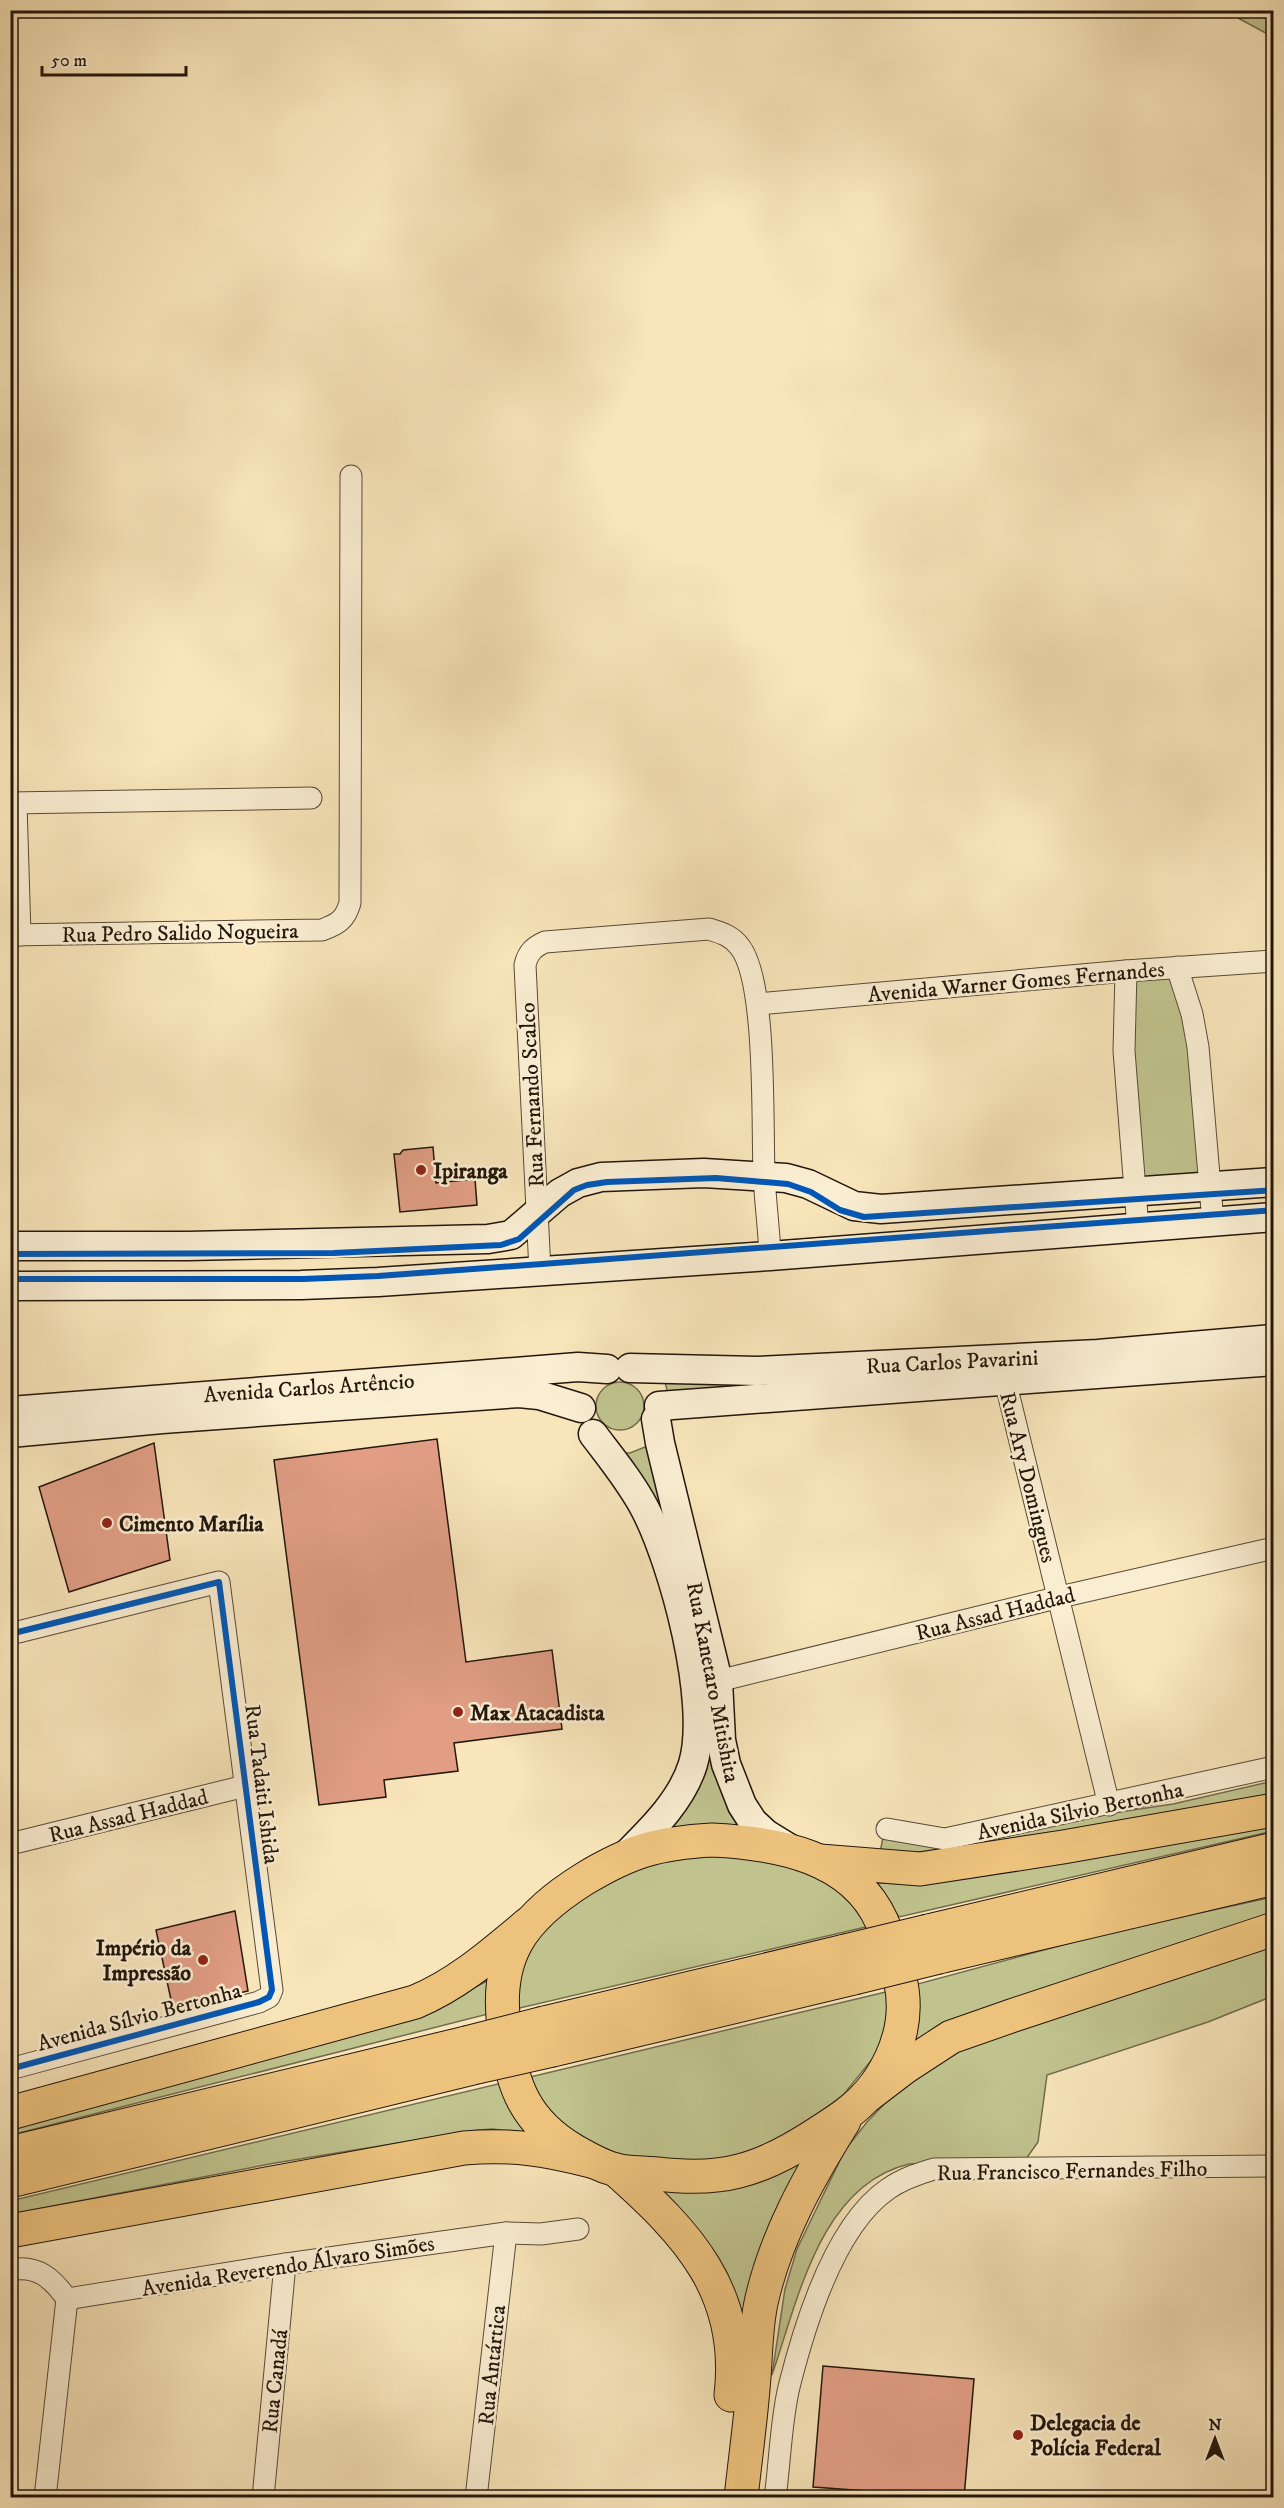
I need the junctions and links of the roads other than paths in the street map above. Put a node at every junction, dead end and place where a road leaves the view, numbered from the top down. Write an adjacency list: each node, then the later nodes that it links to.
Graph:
1 (351, 476): 4 (street, Rua Pedro Salido Nogueira)
2 (311, 798): 3 (street)
3 (13, 803): 4 (street)
4 (15, 935)
5 (1274, 961): 6 (street, Avenida Warner Gomes Fernandes)
6 (1177, 967): 7 (street, Avenida Warner Gomes Fernandes); 11 (street)
7 (1126, 971): 8 (street, Avenida Warner Gomes Fernandes); 12 (street)
8 (758, 1004): 9 (street); 13 (street, Rua Fernando Scalco)
9 (764, 1176): 12 (main road); 13 (main road); 18 (street)
10 (1274, 1182): 11 (main road)
11 (1211, 1186): 12 (main road); 15 (street)
12 (1134, 1191): 16 (street)
13 (537, 1212): 17 (main road); 19 (street, Rua Fernando Scalco)
14 (1274, 1217): 15 (main road)
15 (1213, 1222): 16 (main road)
16 (1138, 1228): 18 (main road)
17 (10, 1246)
18 (770, 1256): 19 (main road)
19 (540, 1271): 20 (main road)
20 (10, 1286)
21 (1274, 1340): 24 (main road, Rua Carlos Pavarini)
22 (1274, 1361): 24 (main road, Rua Carlos Pavarini)
23 (618, 1368): 25 (main road, Rua Carlos Pavarini); 26 (main road); 27 (main road, Avenida Carlos Artêncio); 28 (main road)
24 (1003, 1370): 25 (main road, Rua Carlos Pavarini); 32 (street, Rua Ary Domingues)
25 (758, 1384): 28 (main road, Rua Carlos Pavarini)
26 (581, 1408): 29 (main road, Avenida Carlos Artêncio); 30 (main road)
27 (10, 1411)
28 (657, 1413): 30 (main road); 34 (main road, Rua Kanetaro Mitishita)
29 (10, 1433)
30 (593, 1434): 42 (main road, Rua Kanetaro Mitishita)
31 (1274, 1548): 32 (street, Rua Assad Haddad)
32 (1060, 1597): 34 (street, Rua Assad Haddad); 37 (street, Rua Ary Domingues)
33 (10, 1634): 36 (street, Rua Tadaiti Ishida)
34 (718, 1681): 43 (main road, Rua Kanetaro Mitishita)
35 (1274, 1767): 37 (street, Avenida Silvio Bertonha)
36 (245, 1786): 40 (street, Rua Assad Haddad); 48 (street, Rua Tadaiti Ishida)
37 (1109, 1805): 39 (street, Avenida Silvio Bertonha)
38 (1274, 1810): 43 (highway)
39 (887, 1829)
40 (10, 1844)
41 (1274, 1849): 47 (highway)
42 (626, 1855): 43 (highway); 45 (highway)
43 (807, 1856): 51 (highway)
44 (1274, 1878): 47 (highway)
45 (528, 1924): 52 (highway); 54 (highway)
46 (1274, 1929): 51 (highway)
47 (934, 1944): 49 (highway, bridge)
48 (273, 1990): 50 (street, Avenida Sílvio Bertonha)
49 (469, 2055): 53 (highway); 56 (highway)
50 (10, 2069)
51 (859, 2104): 54 (highway); 67 (highway)
52 (10, 2114)
53 (10, 2152)
54 (604, 2166): 58 (highway); 66 (highway)
55 (1274, 2166): 68 (street, Rua Francisco Fernandes Filho)
56 (10, 2181)
57 (578, 2229): 59 (street, Avenida Reverendo Álvaro Simões)
58 (10, 2230)
59 (506, 2233): 60 (street, Avenida Reverendo Álvaro Simões); 65 (street, Rua Antártica)
60 (285, 2264): 62 (street, Avenida Reverendo Álvaro Simões); 64 (street, Rua Canadá)
61 (10, 2270): 62 (street)
62 (67, 2299): 63 (street)
63 (45, 2498)
64 (262, 2498)
65 (476, 2498)
66 (718, 2498)
67 (741, 2498)
68 (775, 2498)

